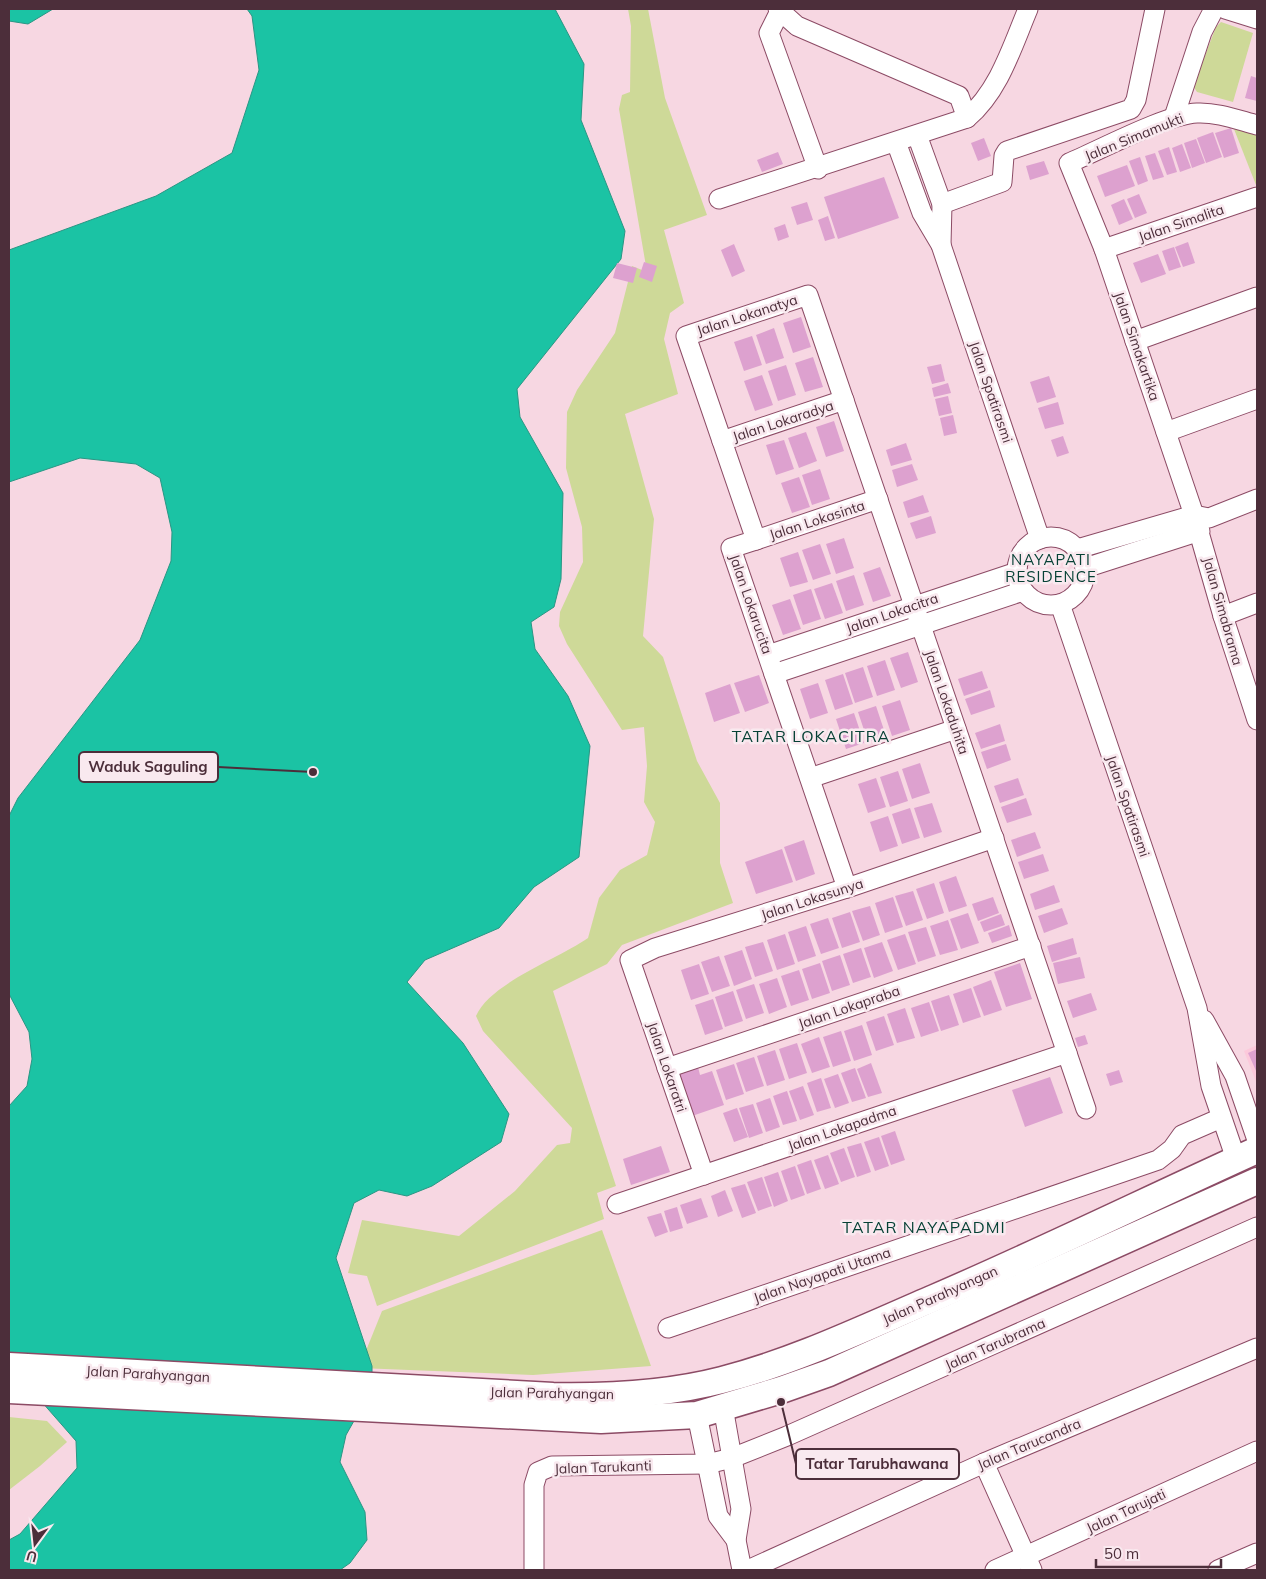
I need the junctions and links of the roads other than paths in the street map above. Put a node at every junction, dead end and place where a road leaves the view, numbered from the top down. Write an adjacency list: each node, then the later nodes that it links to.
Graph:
1 (1028, 9): 8 (street)
2 (1155, 9): 16 (street)
3 (1214, 9): 7 (street)
4 (1225, 9): 6 (street)
5 (779, 10): 8 (street); 13 (street)
6 (1257, 19)
7 (1174, 117): 9 (street, Jalan Simamukti); 12 (street, Jalan Simamukti)
8 (967, 118): 10 (street)
9 (1257, 125)
10 (917, 135): 11 (street); 16 (street, Jalan Spatirasmi)
11 (896, 142): 13 (street); 17 (street, Jalan Spatirasmi)
12 (1069, 163): 18 (street, Jalan Simakartika)
13 (818, 169): 15 (street)
14 (1257, 197): 18 (street, Jalan Simalita)
15 (719, 199)
16 (942, 204): 17 (street, Jalan Spatirasmi)
17 (941, 245): 30 (street, Jalan Spatirasmi)
18 (1104, 249): 22 (street, Jalan Simakartika)
19 (808, 295): 21 (street, Jalan Lokanatya); 24 (street, Jalan Lokaduhita)
20 (1257, 297): 22 (street)
21 (686, 336): 26 (street, Jalan Lokarucita)
22 (1135, 341): 25 (street, Jalan Simakartika)
23 (1257, 399): 25 (street)
24 (844, 400): 26 (street, Jalan Lokaradya); 27 (street, Jalan Lokaduhita)
25 (1166, 432): 29 (street, Jalan Simakartika)
26 (722, 441): 31 (street, Jalan Lokarucita)
27 (878, 499): 31 (street, Jalan Lokasinta); 38 (street, Jalan Lokaduhita)
28 (1257, 500): 29 (street)
29 (1201, 521): 32 (street); 33 (street); 39 (street, Jalan Simabrama)
30 (1040, 539): 32 (street); 34 (street)
31 (756, 540): 41 (street, Jalan Lokarucita)
32 (1077, 549): 33 (street)
33 (1085, 568): 37 (street)
34 (1017, 572): 35 (street); 38 (street, Jalan Lokacitra)
35 (1023, 591): 37 (street); 40 (street, Jalan Lokacitra)
36 (1257, 603): 39 (street)
37 (1060, 604): 50 (street, Jalan Spatirasmi)
38 (914, 606): 40 (street, Jalan Lokaduhita); 41 (street, Jalan Lokacitra)
39 (1223, 616): 43 (street, Jalan Simabrama)
40 (921, 625): 42 (street, Jalan Lokacitra); 44 (street, Jalan Lokaduhita)
41 (768, 655): 42 (street, Jalan Lokarucita)
42 (774, 674): 45 (street, Jalan Lokarucita)
43 (1255, 710)
44 (956, 729): 45 (street); 46 (street, Jalan Lokaduhita)
45 (810, 778): 47 (street, Jalan Lokarucita)
46 (994, 838): 47 (street, Jalan Lokasunya); 48 (street, Jalan Lokaduhita)
47 (847, 888): 49 (street, Jalan Lokasunya)
48 (1031, 946): 51 (street, Jalan Lokaduhita); 52 (street, Jalan Lokapraba)
49 (630, 960): 52 (street, Jalan Lokaratri)
50 (1197, 1008): 54 (street, Jalan Spatirasmi); 55 (street, Jalan Spatirasmi)
51 (1067, 1053): 53 (street, Jalan Lokaduhita); 57 (street, Jalan Lokapadma)
52 (667, 1068): 57 (street, Jalan Lokaratri)
53 (1086, 1109)
54 (1221, 1118): 56 (street, Jalan Spatirasmi); 63 (street, Jalan Nayapati Utama)
55 (1257, 1140)
56 (1247, 1154): 61 (main road, Jalan Parahyangan)
57 (704, 1175): 59 (street, Jalan Lokapadma)
58 (1257, 1181): 62 (main road, Jalan Parahyangan)
59 (617, 1204)
60 (1257, 1227): 71 (street, Jalan Tarubrama)
61 (960, 1287): 62 (main road); 68 (main road, Jalan Parahyangan)
62 (972, 1310): 67 (main road, Jalan Parahyangan)
63 (668, 1328)
64 (1257, 1349): 72 (street, Jalan Tarucandra)
65 (9, 1366): 68 (main road, Jalan Parahyangan)
66 (9, 1390): 68 (main road, Jalan Parahyangan)
67 (723, 1407): 69 (main road, Jalan Parahyangan); 71 (street)
68 (553, 1408): 69 (main road, Jalan Parahyangan)
69 (697, 1414): 73 (street)
70 (1257, 1450): 76 (street, Jalan Tarujati)
71 (732, 1458): 73 (street, Jalan Tarubrama); 74 (street)
72 (984, 1463): 76 (street); 79 (street, Jalan Tarucandra)
73 (707, 1464): 74 (street); 77 (street, Jalan Tarukanti)
74 (736, 1540): 78 (street)
75 (1257, 1553): 81 (street)
76 (1029, 1564): 80 (street, Jalan Tarujati)
77 (534, 1570)
78 (742, 1570)
79 (748, 1570)
80 (994, 1570)
81 (1218, 1570)

